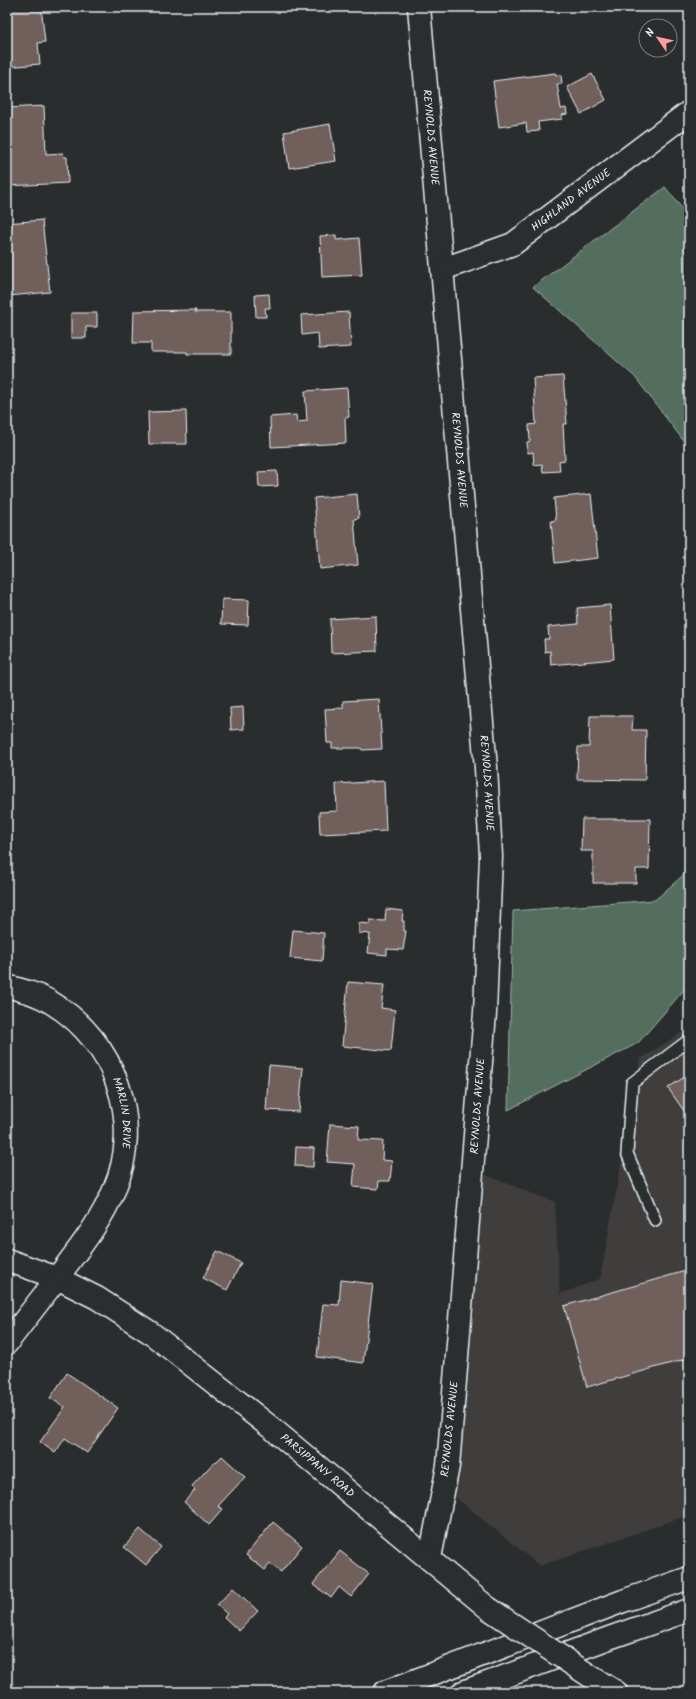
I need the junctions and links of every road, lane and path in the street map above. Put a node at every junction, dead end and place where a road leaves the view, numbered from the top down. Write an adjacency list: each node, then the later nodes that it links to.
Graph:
1 (419, 7): 3 (street, REYNOLDS AVENUE)
2 (689, 112): 3 (street, HIGHLAND AVENUE)
3 (443, 269): 10 (street, REYNOLDS AVENUE)
4 (7, 986): 8 (street, MARLIN DRIVE)
5 (689, 1040): 6 (lane)
6 (655, 1220)
7 (7, 1260): 8 (street, PARSIPPANY ROAD)
8 (57, 1278): 9 (street, MARLIN DRIVE); 10 (street, PARSIPPANY ROAD)
9 (7, 1343)
10 (430, 1558): 15 (street, PARSIPPANY ROAD, bridge)
11 (689, 1578): 13 (street)
12 (689, 1610): 14 (street)
13 (385, 1692)
14 (463, 1692)
15 (616, 1692)

